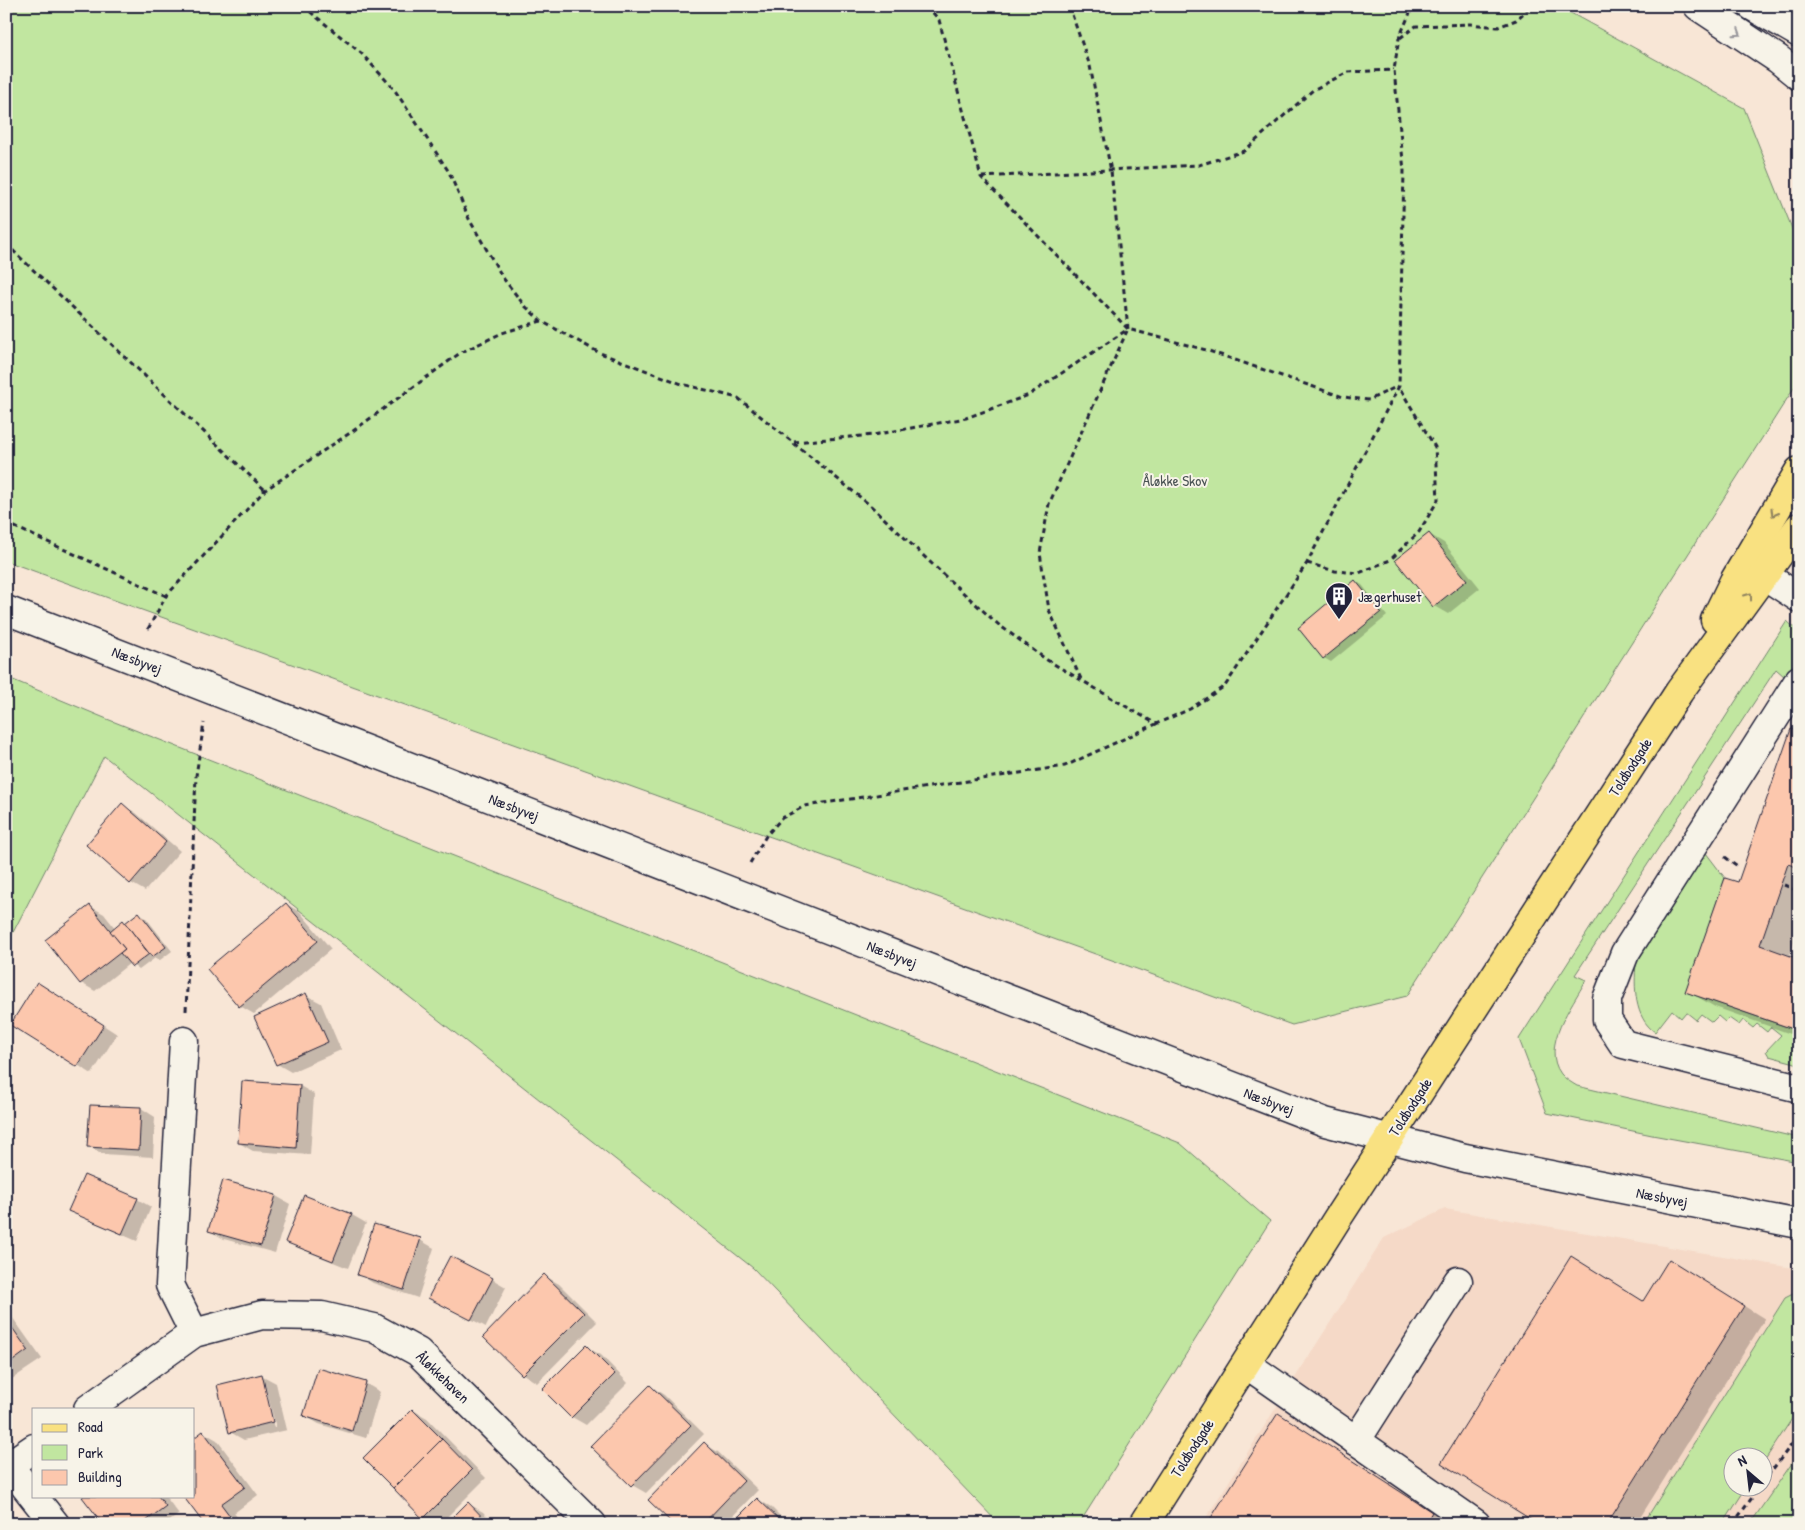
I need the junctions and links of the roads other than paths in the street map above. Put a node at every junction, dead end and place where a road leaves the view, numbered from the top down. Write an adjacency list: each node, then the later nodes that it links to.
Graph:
1 (1698, 6): 4 (street, one-way to 4)
2 (1752, 6): 3 (street)
3 (1799, 33)
4 (1799, 76)
5 (1799, 471): 11 (main road, Toldbodgade, one-way to 11)
6 (1799, 527): 7 (main road, Toldbodgade)
7 (1764, 575): 8 (street); 11 (main road, Toldbodgade, one-way to 7)
8 (1799, 598)
9 (6, 610): 14 (street, Næsbyvej)
10 (1799, 680): 13 (street)
11 (1679, 692): 14 (main road, Toldbodgade)
12 (184, 1041): 17 (street)
13 (1799, 1088)
14 (1389, 1139): 15 (street, Næsbyvej); 18 (main road, Toldbodgade)
15 (1799, 1224)
16 (1458, 1281): 20 (street)
17 (194, 1333): 19 (street, Åløkkehaven); 26 (street, Åløkkehaven)
18 (1246, 1364): 20 (street); 27 (main road, Toldbodgade)
19 (89, 1408)
20 (1356, 1441): 28 (street)
21 (32, 1449): 22 (street)
22 (7, 1467): 23 (street)
23 (32, 1497)
24 (33, 1498): 25 (street)
25 (55, 1524)
26 (592, 1524)
27 (1144, 1524)
28 (1476, 1524)

